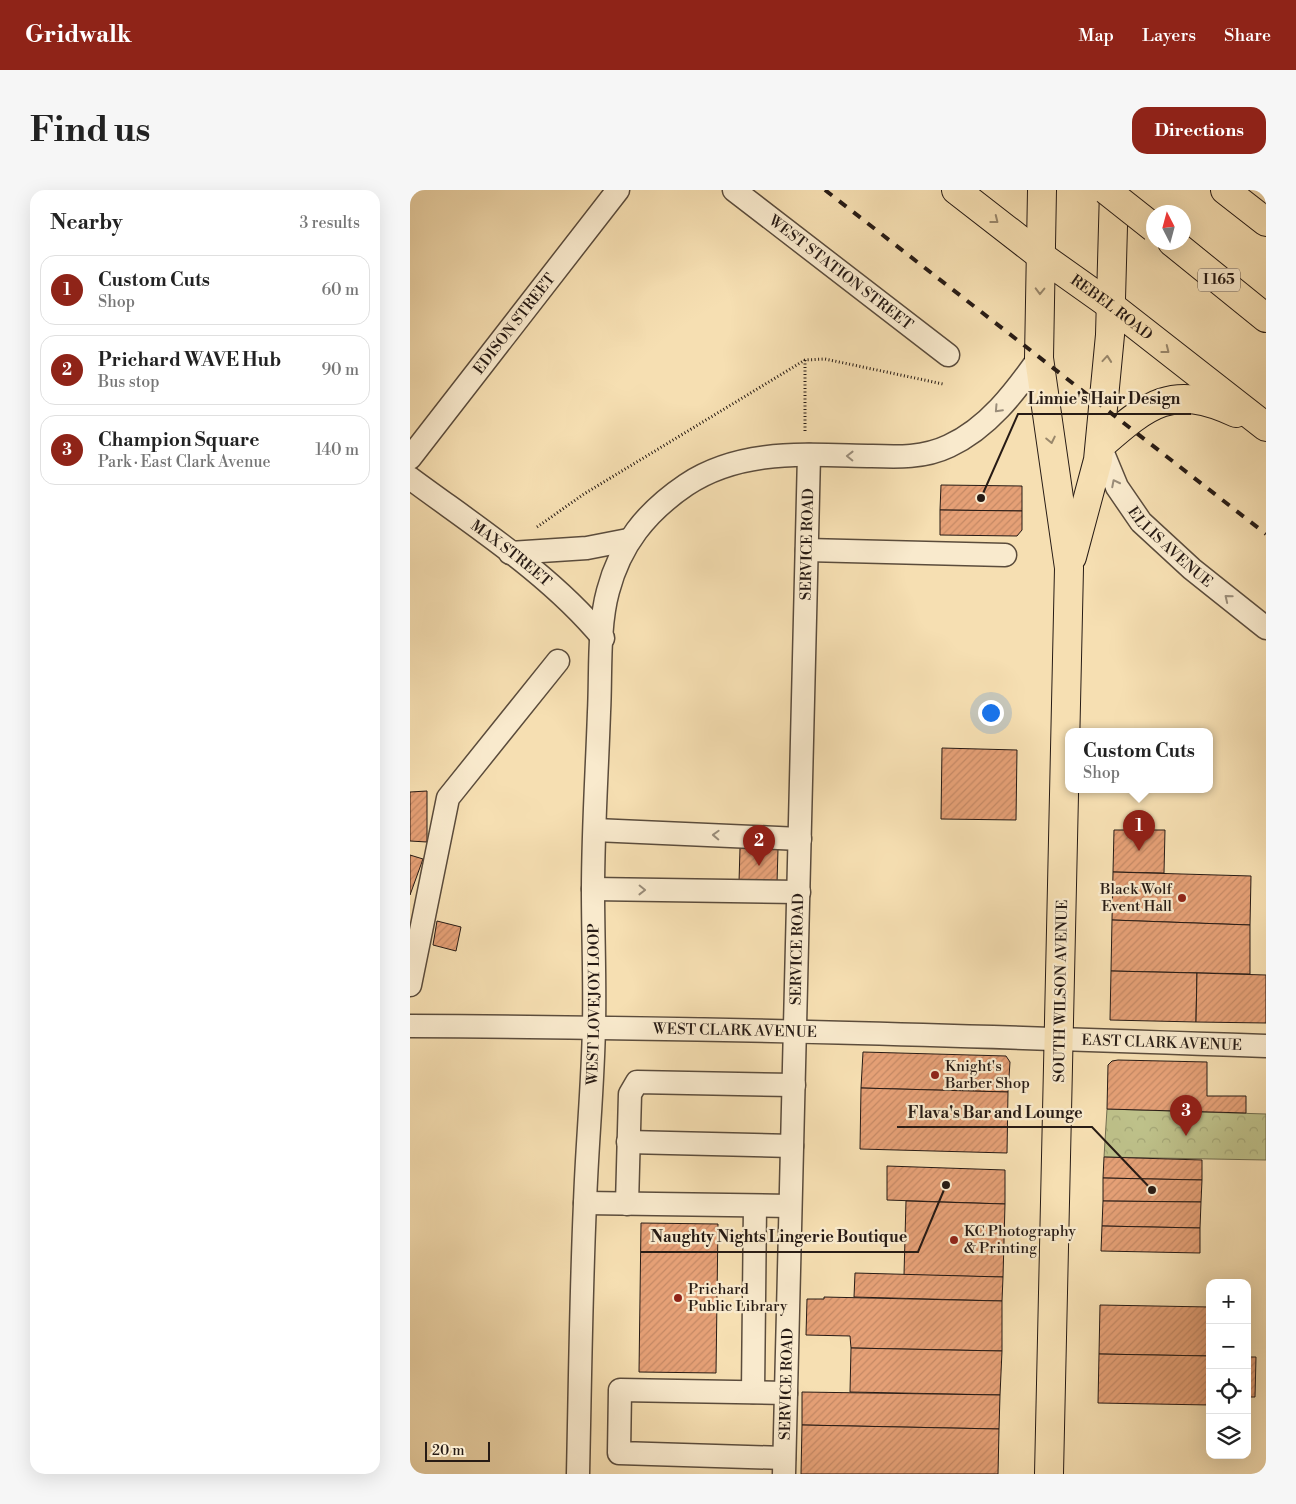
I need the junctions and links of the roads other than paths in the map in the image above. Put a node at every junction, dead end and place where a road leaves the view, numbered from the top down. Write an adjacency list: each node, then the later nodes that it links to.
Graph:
1 (618, 190): 21 (street, EDISON STREET)
2 (734, 190): 16 (street, WEST STATION STREET)
3 (956, 190): 13 (main road, REBEL ROAD, one-way to 13)
4 (1042, 190): 13 (main road, SOUTH WILSON AVENUE)
5 (1106, 190): 10 (main road, bridge)
6 (1114, 190): 14 (main road, SOUTH WILSON AVENUE)
7 (1225, 190): 11 (main road)
8 (1240, 190): 9 (main road)
9 (1266, 214)
10 (1146, 222)
11 (1266, 222)
12 (1182, 250): 15 (main road, I 165)
13 (1041, 256): 14 (main road, REBEL ROAD); 17 (main road, SOUTH WILSON AVENUE, one-way to 17)
14 (1110, 305): 18 (main road, REBEL ROAD, one-way to 18); 19 (main road, SOUTH WILSON AVENUE, one-way to 14)
15 (1266, 318)
16 (948, 355)
17 (1039, 358): 20 (street, WEST LOVEJOY LOOP, one-way to 20); 27 (main road, SOUTH WILSON AVENUE, one-way to 27)
18 (1266, 428): 19 (main road)
19 (1100, 446): 27 (main road, SOUTH WILSON AVENUE); 28 (street, ELLIS AVENUE, one-way to 19)
20 (809, 455): 23 (street, WEST LOVEJOY LOOP); 24 (street, SERVICE ROAD)
21 (410, 458)
22 (410, 478): 25 (street, MAX STREET)
23 (628, 540): 25 (street); 29 (street, WEST LOVEJOY LOOP)
24 (807, 550): 26 (street); 34 (street, SERVICE ROAD)
25 (510, 552): 29 (street, MAX STREET)
26 (1005, 556)
27 (1069, 568): 31 (main road, SOUTH WILSON AVENUE)
28 (1266, 628)
29 (602, 638): 33 (street, WEST LOVEJOY LOOP)
30 (558, 661): 37 (street)
31 (1066, 728)
32 (1065, 777): 41 (main road, SOUTH WILSON AVENUE)
33 (594, 830): 34 (street, one-way to 33); 35 (street, WEST LOVEJOY LOOP)
34 (800, 839): 36 (street, SERVICE ROAD)
35 (593, 889): 36 (street, one-way to 36); 39 (street, WEST LOVEJOY LOOP)
36 (799, 892): 40 (street, SERVICE ROAD)
37 (410, 985)
38 (410, 1026): 39 (street, WEST CLARK AVENUE)
39 (594, 1027): 40 (street, WEST CLARK AVENUE); 46 (street, WEST LOVEJOY LOOP)
40 (795, 1031): 41 (street, WEST CLARK AVENUE); 43 (street, SERVICE ROAD)
41 (1060, 1039): 42 (street, EAST CLARK AVENUE); 54 (main road, SOUTH WILSON AVENUE)
42 (1266, 1046)
43 (794, 1085): 44 (street); 45 (street, SERVICE ROAD)
44 (628, 1142): 45 (street); 47 (street)
45 (792, 1146): 49 (street, SERVICE ROAD)
46 (585, 1203): 47 (street); 53 (street, WEST LOVEJOY LOOP)
47 (627, 1204): 48 (street)
48 (755, 1206): 49 (street); 50 (street)
49 (790, 1206): 51 (street, SERVICE ROAD)
50 (753, 1392): 51 (street); 52 (street)
51 (786, 1394): 52 (street, SERVICE ROAD)
52 (784, 1466)
53 (578, 1474)
54 (1049, 1474)

